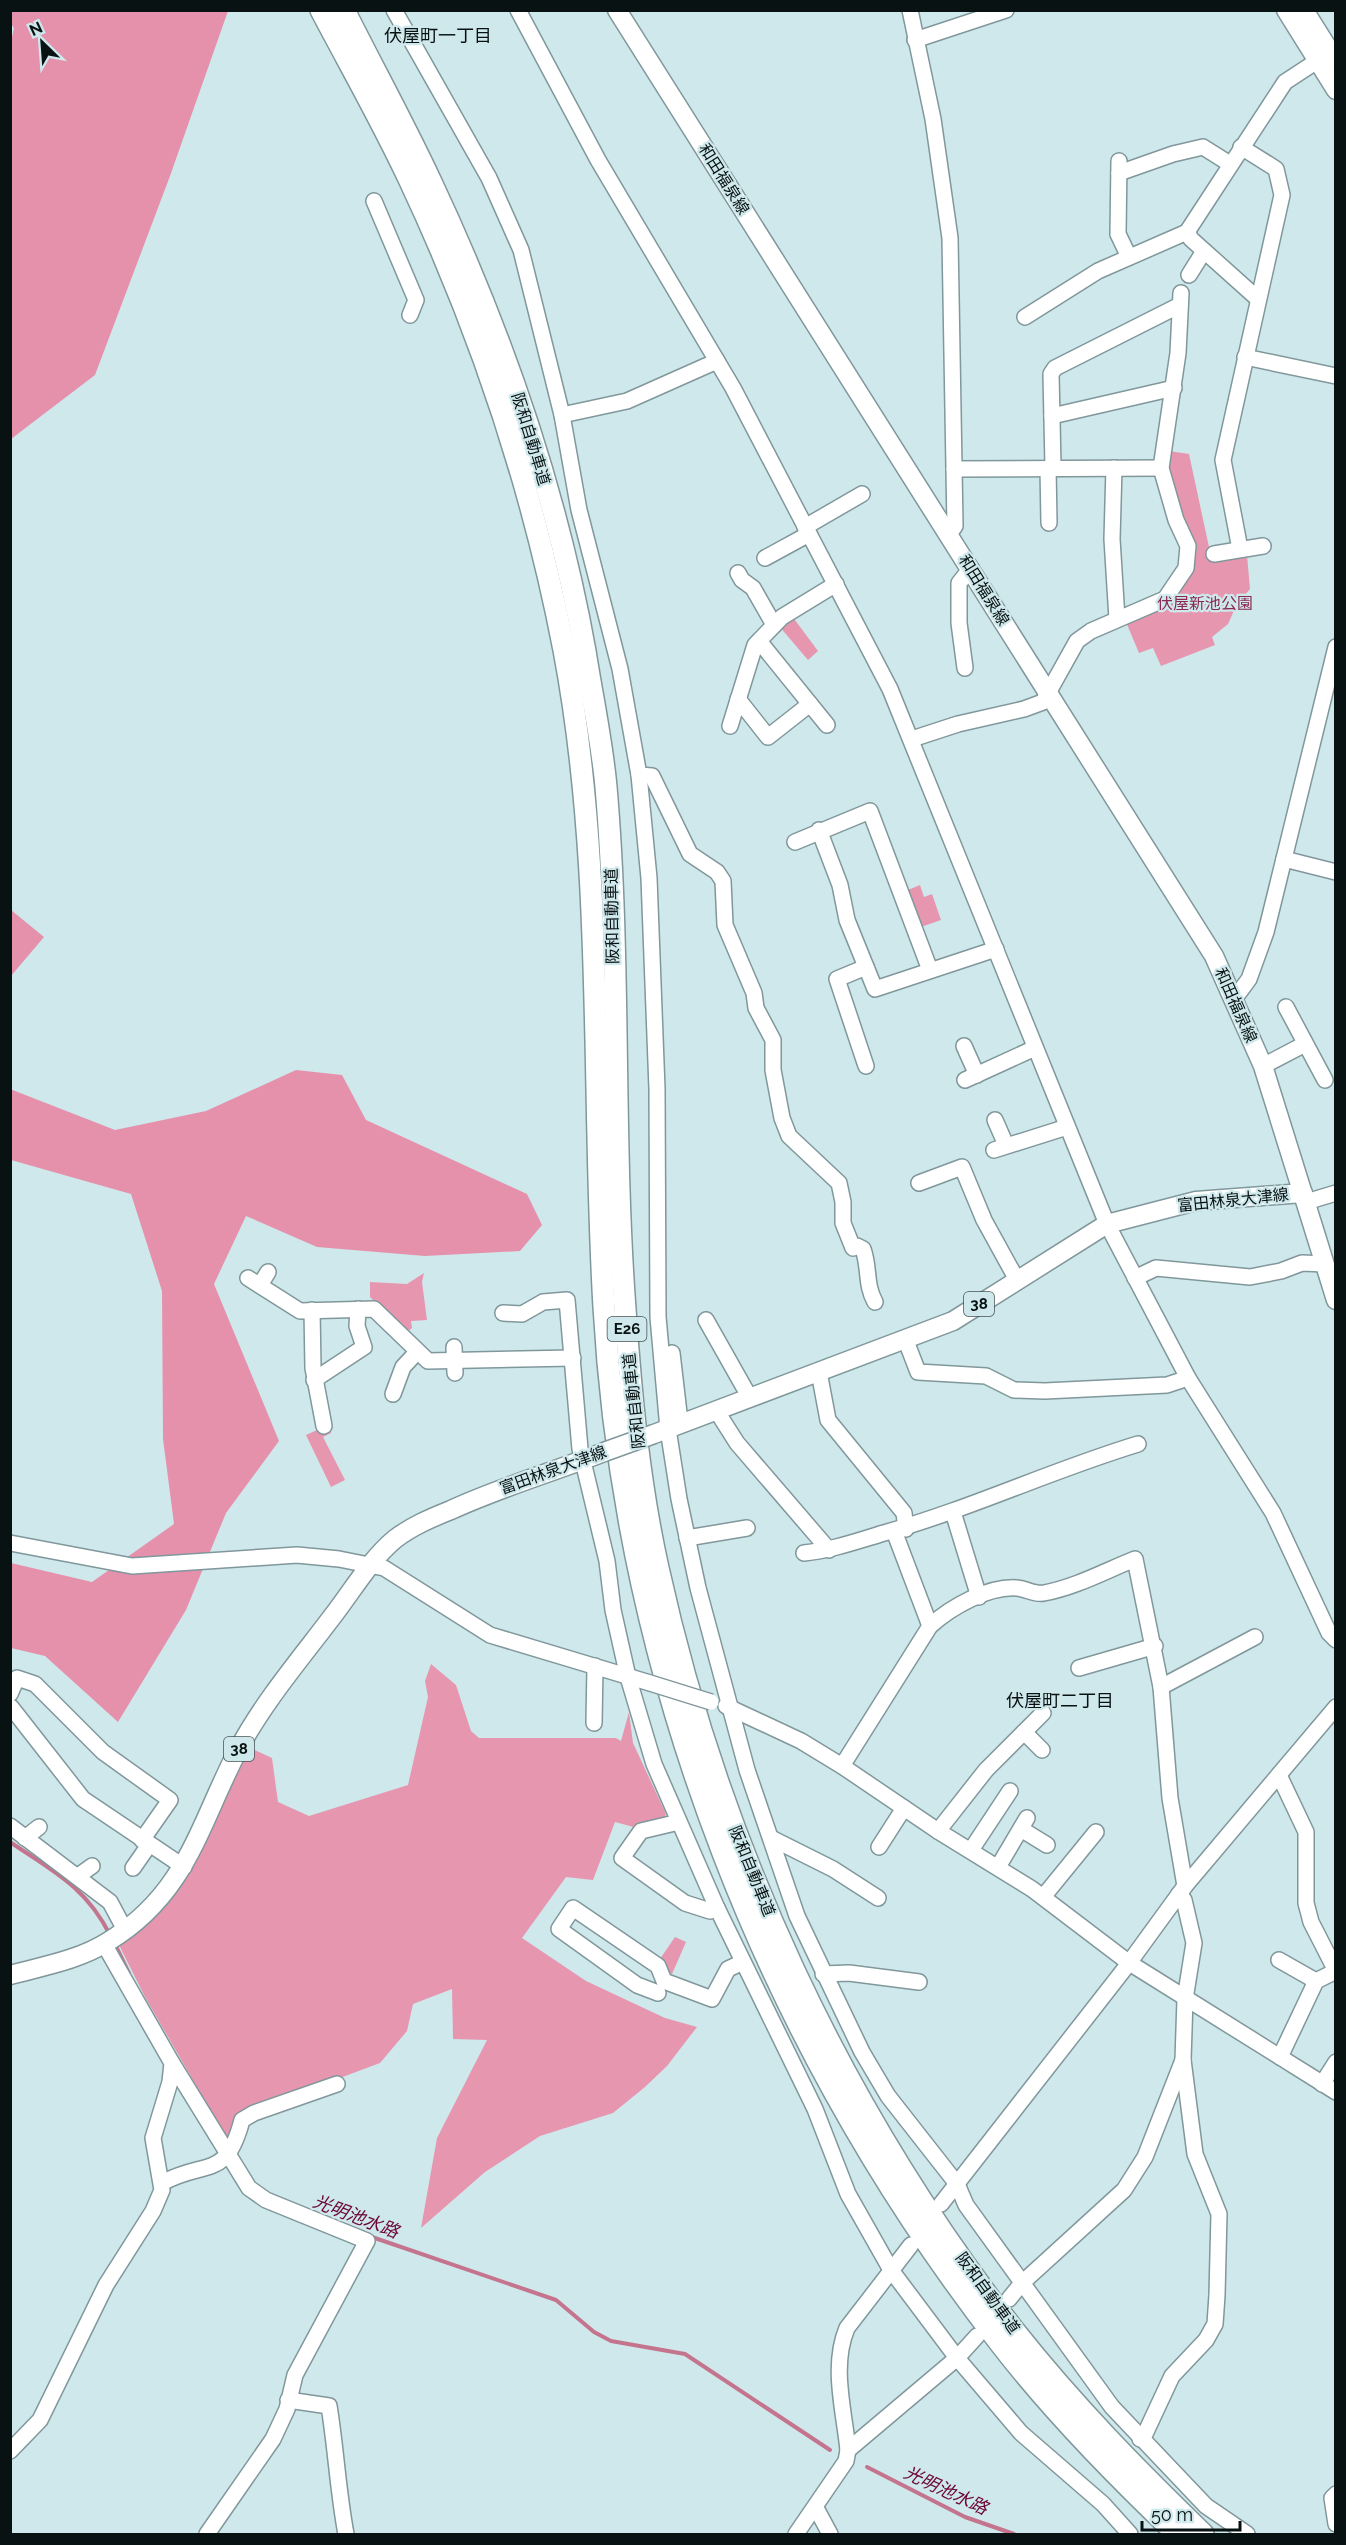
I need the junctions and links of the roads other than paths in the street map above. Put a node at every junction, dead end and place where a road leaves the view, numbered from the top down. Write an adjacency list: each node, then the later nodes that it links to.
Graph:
1 (321, 10): 190 (highway, 阪和自動車道 / E26)
2 (344, 10): 191 (highway, 阪和自動車道 / E26)
3 (394, 10): 27 (street)
4 (518, 10): 24 (street)
5 (617, 10): 36 (main road, 和田福泉線)
6 (910, 10): 10 (street)
7 (1006, 10): 10 (street)
8 (1286, 10): 11 (main road)
9 (1304, 10): 11 (main road)
10 (915, 40): 32 (street)
11 (1326, 61): 12 (main road); 13 (street)
12 (1335, 90)
13 (1241, 147): 14 (street); 20 (street)
14 (1230, 164): 16 (street); 18 (street)
15 (374, 201): 21 (street)
16 (1187, 232): 17 (street); 18 (street)
17 (1204, 251): 19 (street); 20 (street)
18 (1130, 257): 22 (street)
19 (1189, 275)
20 (1258, 299): 23 (street)
21 (410, 315)
22 (1025, 317)
23 (1245, 357): 25 (street); 38 (street)
24 (717, 361): 27 (street); 35 (street)
25 (1335, 375)
26 (1174, 388): 28 (street); 28 (street); 31 (street)
27 (562, 415): 55 (street)
28 (1052, 416): 29 (street)
29 (1051, 468): 30 (street); 32 (street); 34 (street)
30 (1114, 468): 31 (street); 44 (street)
31 (1161, 468): 44 (street)
32 (954, 469): 36 (street)
33 (856, 502): 35 (street)
34 (1049, 523)
35 (807, 530): 40 (street); 43 (street)
36 (950, 534): 41 (main road, 和田福泉線)
37 (1263, 546): 38 (street)
38 (1240, 549): 39 (street)
39 (1214, 554)
40 (765, 558)
41 (971, 568): 48 (street); 49 (main road, 和田福泉線)
42 (738, 573): 45 (street)
43 (836, 584): 45 (street); 54 (street)
44 (1117, 619): 49 (street)
45 (774, 625): 46 (street)
46 (759, 641): 50 (street); 51 (street)
47 (1335, 647): 58 (street)
48 (965, 668)
49 (1050, 693): 54 (street); 63 (main road, 和田福泉線)
50 (738, 699): 51 (street); 53 (street)
51 (810, 704): 52 (street)
52 (827, 725)
53 (730, 726)
54 (912, 739): 60 (street)
55 (639, 776): 82 (street); 98 (street)
56 (819, 830): 57 (street); 61 (street); 62 (street)
57 (795, 842)
58 (1284, 859): 59 (street); 63 (street)
59 (1335, 872)
60 (996, 949): 62 (street); 67 (street)
61 (866, 967): 62 (street); 68 (street)
62 (930, 970)
63 (1235, 998): 69 (main road, 和田福泉線)
64 (1286, 1007): 65 (street)
65 (1305, 1044): 69 (street); 70 (street)
66 (964, 1046): 67 (street)
67 (1035, 1048): 72 (street)
68 (866, 1066)
69 (1263, 1066): 75 (main road, 和田福泉線)
70 (1324, 1070)
71 (995, 1120): 72 (street)
72 (1067, 1127): 76 (street)
73 (920, 1183): 80 (street)
74 (1335, 1193): 75 (street)
75 (1304, 1197): 76 (main road, 富田林泉大津線 / 38); 77 (main road, 富田林泉大津線)
76 (1107, 1224): 79 (street); 80 (main road, 富田林泉大津線 / 38)
77 (1325, 1264): 79 (street); 81 (main road, 富田林泉大津線)
78 (258, 1278): 84 (street)
79 (1135, 1278): 92 (street)
80 (1017, 1280): 87 (main road, 富田林泉大津線 / 38)
81 (1335, 1300)
82 (875, 1302)
83 (358, 1309): 84 (street); 88 (street); 93 (street)
84 (312, 1310): 93 (street)
85 (503, 1313): 90 (street)
86 (706, 1320): 95 (street)
87 (906, 1341): 91 (main road, 富田林泉大津線 / 38); 92 (street)
88 (417, 1352): 90 (street); 94 (street)
89 (672, 1353): 98 (street)
90 (573, 1358): 100 (street)
91 (819, 1372): 95 (main road, 富田林泉大津線 / 38); 103 (street)
92 (1188, 1378): 112 (street)
93 (314, 1380): 97 (street)
94 (393, 1394)
95 (750, 1398): 96 (main road, 富田林泉大津線 / 38)
96 (716, 1410): 98 (main road, 富田林泉大津線 / 38); 106 (street)
97 (324, 1426)
98 (668, 1429): 100 (main road, 富田林泉大津線 / 38, bridge); 104 (street)
99 (1138, 1444): 101 (street)
100 (584, 1460): 108 (main road, 富田林泉大津線 / 38); 116 (street)
101 (953, 1512): 103 (street); 109 (street)
102 (737, 1525): 104 (street)
103 (900, 1530): 106 (street); 110 (street)
104 (687, 1538): 121 (street)
105 (10, 1543): 108 (street)
106 (829, 1550): 107 (street)
107 (804, 1553)
108 (370, 1566): 114 (street); 142 (main road, 富田林泉大津線 / 38)
109 (979, 1597): 110 (street); 113 (street)
110 (930, 1626): 126 (street)
111 (1255, 1637): 117 (street)
112 (1335, 1640)
113 (1155, 1646): 115 (street); 117 (street)
114 (595, 1666): 116 (street); 123 (street)
115 (1079, 1668)
116 (628, 1677): 121 (street, bridge); 130 (street)
117 (1161, 1687): 147 (street)
118 (10, 1694): 137 (street)
119 (11, 1707): 137 (street)
120 (1335, 1707): 127 (street)
121 (732, 1708): 126 (street); 136 (street)
122 (1043, 1713): 124 (street)
123 (594, 1723)
124 (1024, 1732): 125 (street); 133 (street)
125 (1042, 1750)
126 (842, 1766): 129 (street)
127 (1279, 1775): 147 (street); 154 (street)
128 (1010, 1791): 140 (street)
129 (904, 1808): 133 (street); 139 (street)
130 (679, 1822): 149 (street); 149 (street)
131 (10, 1826): 135 (street)
132 (39, 1827): 135 (street)
133 (938, 1831): 140 (street)
134 (1096, 1832): 148 (street)
135 (25, 1838): 145 (street)
136 (771, 1838): 146 (street); 155 (street)
137 (146, 1842): 142 (street); 144 (street)
138 (1047, 1845): 143 (street)
139 (879, 1847)
140 (971, 1850): 143 (street)
141 (92, 1866): 145 (street)
142 (184, 1867): 150 (main road, 富田林泉大津線 / 38)
143 (998, 1867): 148 (street)
144 (133, 1868)
145 (78, 1876): 150 (street)
146 (873, 1890)
147 (1182, 1890): 153 (street); 160 (street)
148 (1043, 1897): 153 (street)
149 (717, 1908): 152 (street)
150 (114, 1937): 156 (main road, 富田林泉大津線 / 38); 164 (street)
151 (1279, 1960): 157 (street)
152 (743, 1962): 159 (street); 173 (street)
153 (1128, 1962): 160 (street); 170 (street)
154 (1334, 1963): 157 (street)
155 (823, 1974): 158 (street); 170 (street)
156 (10, 1975)
157 (1316, 1981): 161 (street)
158 (919, 1982)
159 (658, 1993): 159 (street)
160 (1185, 1999): 161 (street); 162 (street)
161 (1280, 2057): 166 (street)
162 (1184, 2060): 174 (street); 179 (street)
163 (1335, 2062): 166 (street)
164 (172, 2063): 168 (street); 169 (street)
165 (337, 2084): 168 (street)
166 (1322, 2084): 167 (street)
167 (1335, 2092)
168 (229, 2156): 169 (street); 178 (street)
169 (162, 2183): 181 (street)
170 (957, 2184): 171 (street); 174 (street)
171 (942, 2204)
172 (911, 2245): 173 (street)
173 (891, 2270): 177 (street); 180 (street)
174 (1022, 2283): 175 (street); 179 (street)
175 (1009, 2299)
176 (977, 2336): 177 (street)
177 (957, 2358): 180 (street); 189 (street)
178 (288, 2400): 185 (street); 186 (street)
179 (1140, 2439): 192 (street)
180 (848, 2450): 183 (street)
181 (10, 2451)
182 (1335, 2494): 184 (street)
183 (816, 2508): 187 (street); 188 (street)
184 (1335, 2524)
185 (207, 2535)
186 (346, 2535)
187 (796, 2535)
188 (830, 2535)
189 (1130, 2535)
190 (1177, 2535)
191 (1203, 2535)
192 (1247, 2535)

